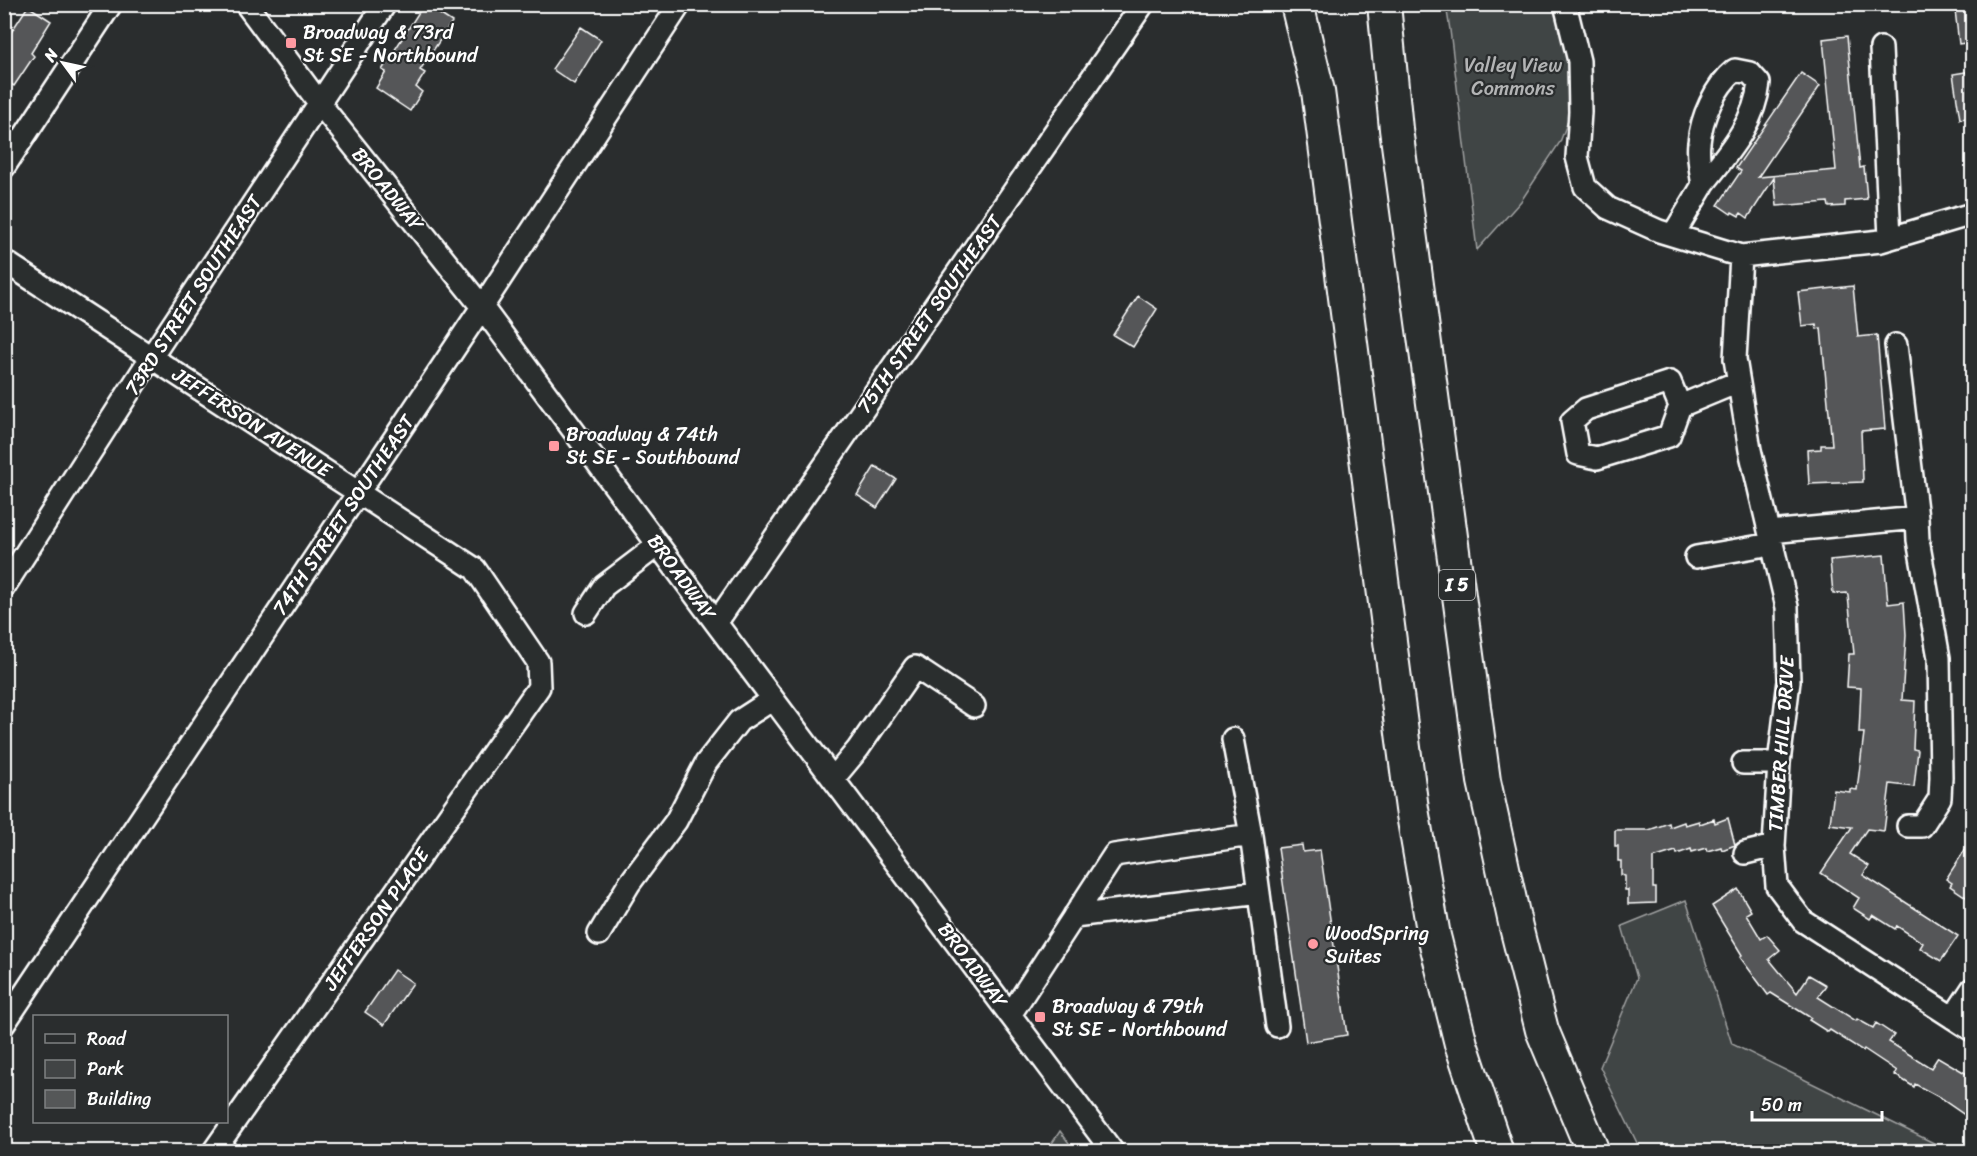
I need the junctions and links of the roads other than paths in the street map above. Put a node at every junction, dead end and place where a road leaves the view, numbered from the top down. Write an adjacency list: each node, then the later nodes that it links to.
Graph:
1 (111, 4): 11 (street)
2 (246, 4): 10 (street, BROADWAY)
3 (385, 4): 10 (street, 73RD STREET SOUTHEAST)
4 (680, 4): 18 (street, 74TH STREET SOUTHEAST)
5 (1143, 4): 30 (street, 75TH STREET SOUTHEAST)
6 (1297, 4): 53 (highway)
7 (1384, 4): 54 (highway, I 5)
8 (1565, 4): 14 (street)
9 (1881, 48): 15 (street)
10 (320, 104): 18 (street, BROADWAY); 20 (street, 73RD STREET SOUTHEAST)
11 (4, 167)
12 (1703, 185): 12 (street); 14 (street)
13 (1972, 214): 15 (street)
14 (1673, 235): 16 (street)
15 (1890, 238): 16 (street)
16 (1741, 255): 21 (street, TIMBER HILL DRIVE)
17 (4, 261): 20 (street, JEFFERSON AVENUE)
18 (482, 307): 23 (street, 74TH STREET SOUTHEAST); 26 (street, BROADWAY)
19 (1896, 345): 24 (street)
20 (152, 356): 23 (street, JEFFERSON AVENUE); 28 (street, 73RD STREET SOUTHEAST)
21 (1738, 382): 22 (street); 25 (street, TIMBER HILL DRIVE)
22 (1680, 406): 22 (street)
23 (358, 492): 31 (street, JEFFERSON AVENUE); 48 (street, 74TH STREET SOUTHEAST)
24 (1917, 518): 25 (street); 38 (street)
25 (1771, 538): 27 (street); 36 (street, TIMBER HILL DRIVE)
26 (658, 545): 29 (street); 30 (street, BROADWAY)
27 (1696, 557)
28 (4, 587)
29 (586, 613)
30 (716, 623): 32 (street, BROADWAY)
31 (539, 687): 51 (street, JEFFERSON PLACE)
32 (773, 699): 37 (street, BROADWAY); 44 (street)
33 (974, 706): 37 (street)
34 (1233, 739): 39 (street)
35 (1743, 763): 36 (street)
36 (1779, 763): 40 (street, TIMBER HILL DRIVE)
37 (833, 779): 46 (street, BROADWAY)
38 (1908, 826)
39 (1251, 835): 42 (street); 43 (street)
40 (1773, 846): 41 (street); 47 (street, TIMBER HILL DRIVE)
41 (1745, 853)
42 (1259, 893): 43 (street); 49 (street)
43 (1074, 916): 46 (street)
44 (599, 934)
45 (1972, 989): 47 (street)
46 (1010, 1015): 52 (street, BROADWAY)
47 (1953, 1018): 50 (street, TIMBER HILL DRIVE)
48 (4, 1024)
49 (1277, 1026)
50 (1972, 1030)
51 (213, 1152)
52 (1113, 1152)
53 (1497, 1152)
54 (1593, 1152)

